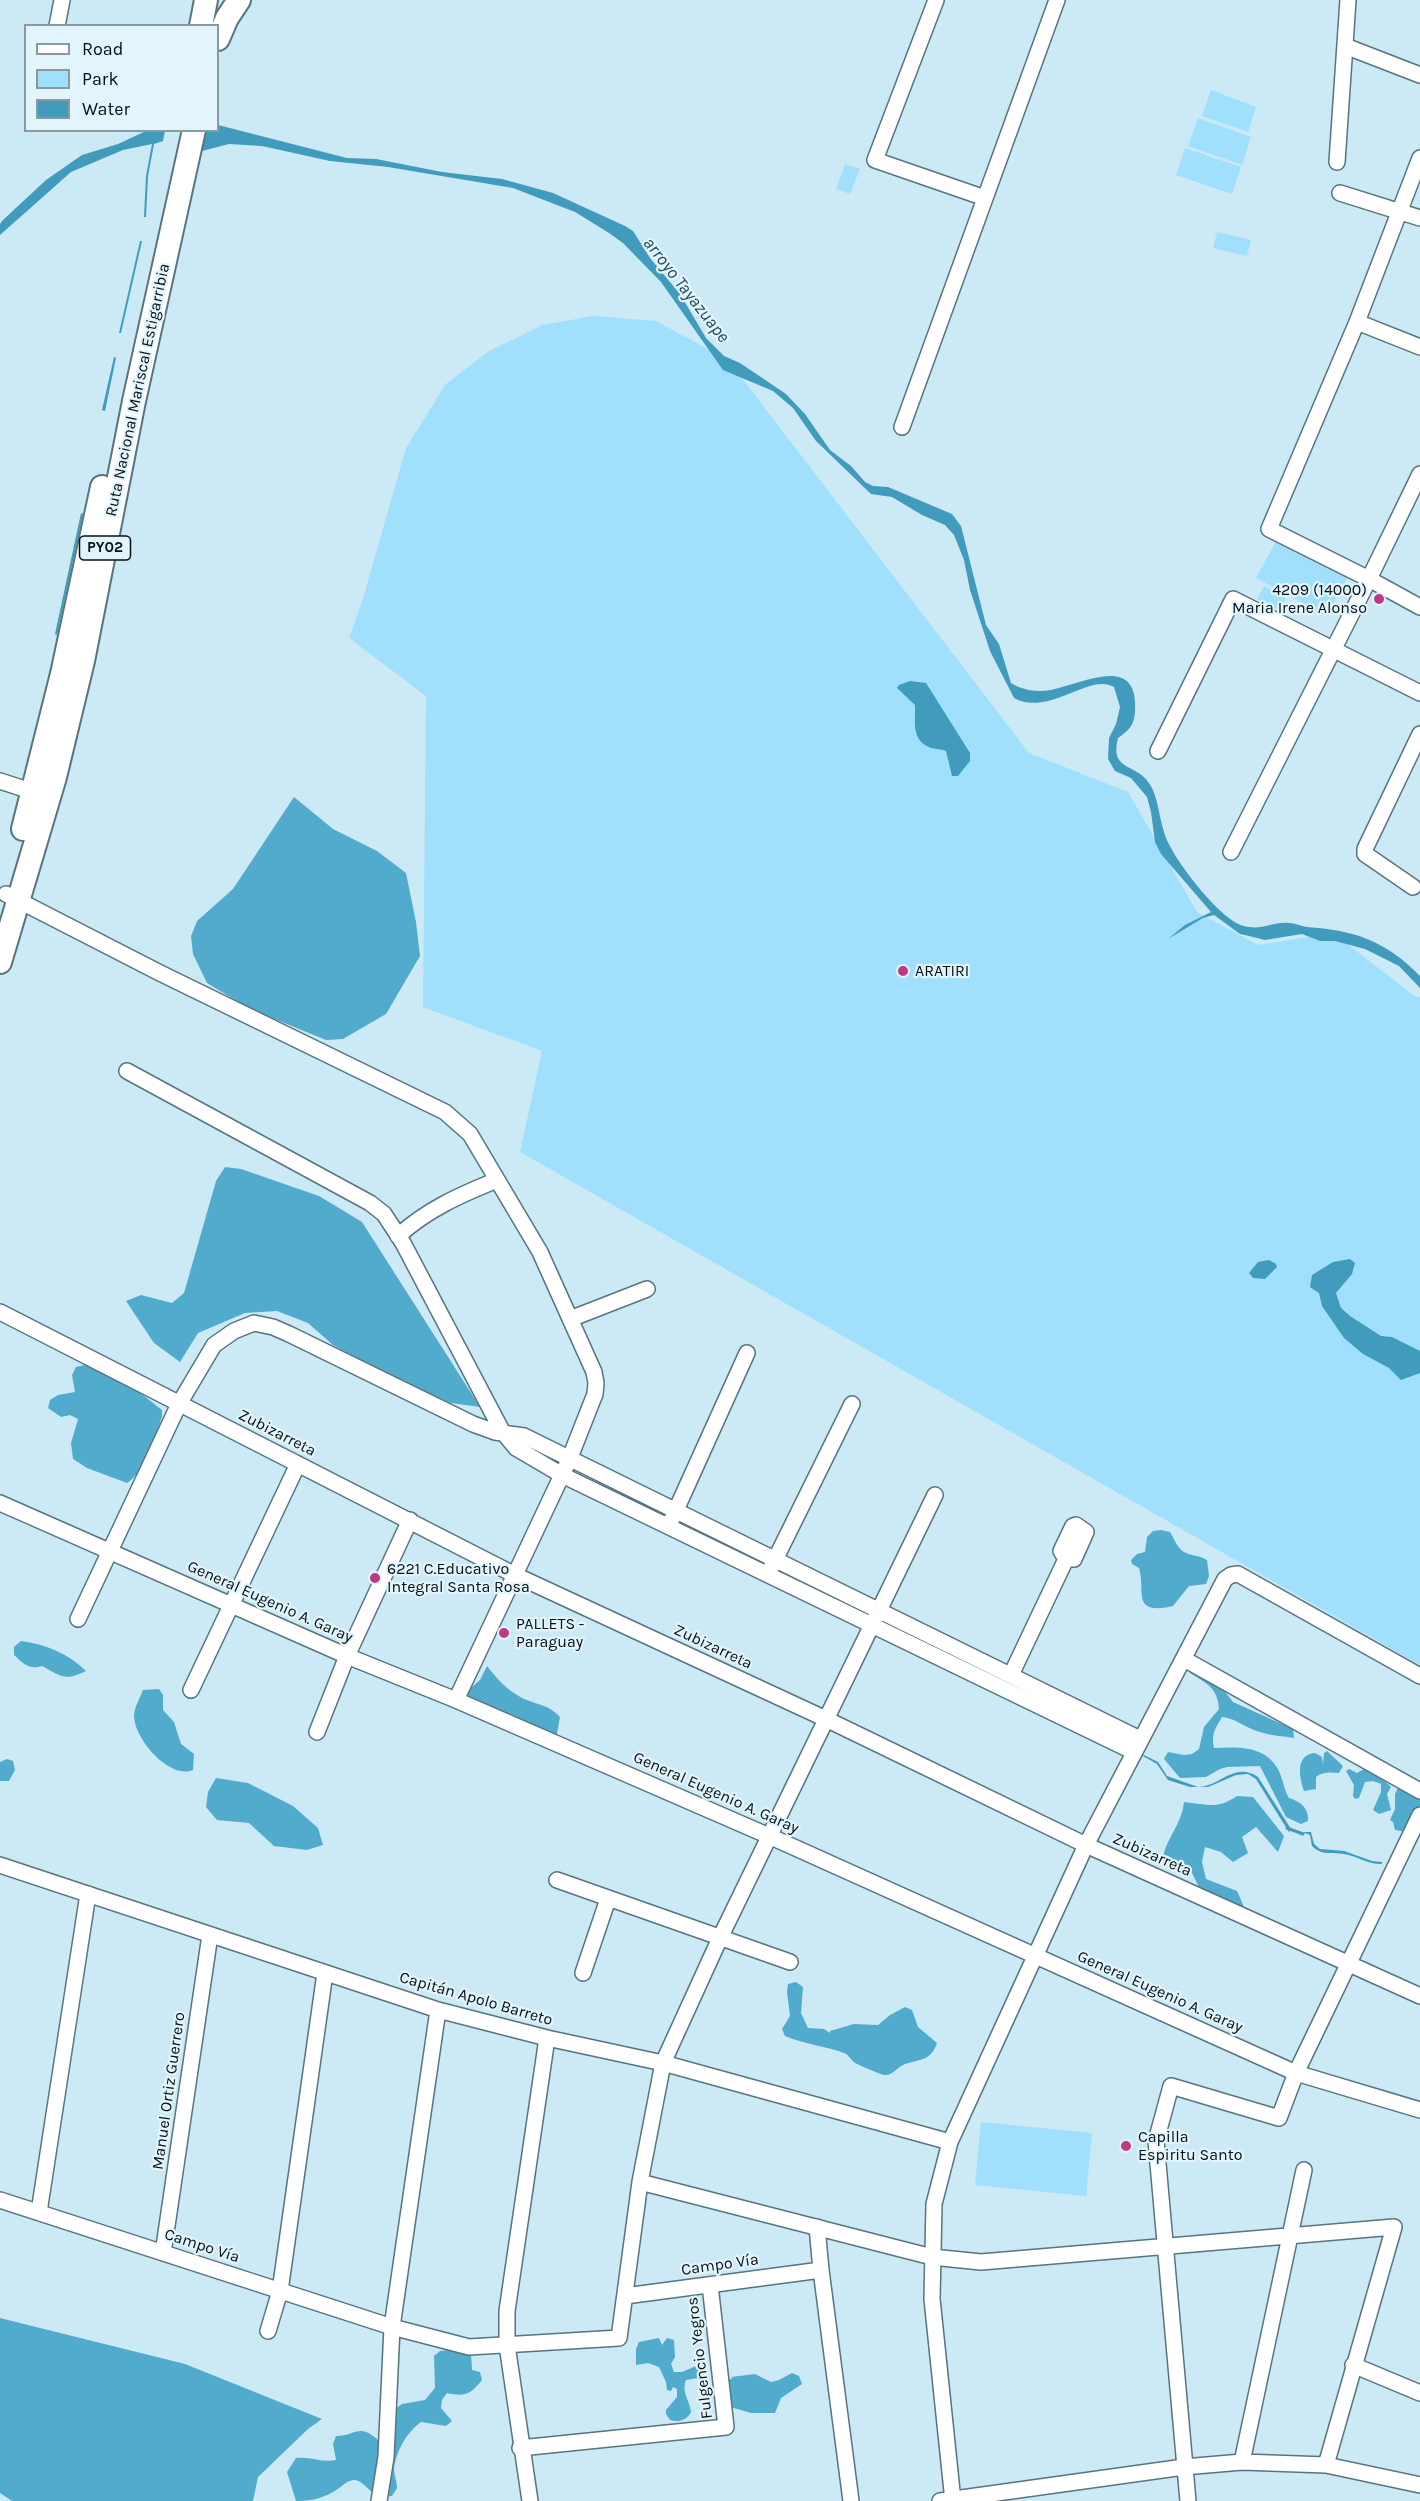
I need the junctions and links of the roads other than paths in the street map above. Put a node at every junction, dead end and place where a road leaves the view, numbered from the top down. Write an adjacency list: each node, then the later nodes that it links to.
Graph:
1 (62, 0): 8 (street)
2 (206, 0): 9 (highway)
3 (221, 0): 10 (highway)
4 (239, 0): 11 (highway)
5 (936, 0): 19 (street)
6 (1057, 0): 19 (street)
7 (1348, 0): 12 (street)
8 (57, 24)
9 (201, 24)
10 (216, 24)
11 (219, 37)
12 (1345, 46): 13 (street); 17 (street)
13 (1420, 75)
14 (178, 132): 33 (highway, Ruta Nacional Mariscal Estigarribia / PY02)
15 (194, 132): 36 (highway, Ruta Nacional Mariscal Estigarribia / PY02)
16 (1420, 158): 20 (street)
17 (1337, 162)
18 (1340, 193): 20 (street)
19 (986, 198): 24 (street)
20 (1401, 211): 21 (street); 22 (street)
21 (1420, 218)
22 (1357, 322): 23 (street); 26 (street)
23 (1420, 347)
24 (902, 427)
25 (1420, 474): 26 (street)
26 (1370, 579): 27 (street); 28 (street)
27 (1420, 607)
28 (1334, 649): 29 (street); 31 (street); 34 (street)
29 (1420, 693)
30 (1420, 734): 35 (street)
31 (1158, 751)
32 (0, 781): 33 (street)
33 (34, 792): 36 (highway, Ruta Nacional Mariscal Estigarribia / PY02)
34 (1231, 852)
35 (1413, 887)
36 (8, 902): 37 (highway, Ruta Nacional Mariscal Estigarribia / PY02); 39 (street)
37 (0, 962)
38 (127, 1071): 40 (street)
39 (497, 1180): 40 (street); 43 (street)
40 (398, 1236): 47 (street)
41 (647, 1289): 43 (street)
42 (0, 1312): 45 (street, Zubizarreta)
43 (570, 1319): 48 (street)
44 (747, 1353): 53 (street)
45 (179, 1404): 47 (street); 49 (street, Zubizarreta); 56 (street)
46 (852, 1404): 57 (street)
47 (502, 1431): 48 (street); 50 (street)
48 (569, 1460): 50 (street); 53 (street)
49 (298, 1464): 54 (street, Zubizarreta); 61 (street)
50 (562, 1475): 55 (street); 59 (street)
51 (935, 1495): 62 (street)
52 (0, 1503): 56 (street, General Eugenio A. Garay)
53 (676, 1512): 55 (street); 57 (street)
54 (410, 1520): 59 (street, Zubizarreta); 65 (street)
55 (668, 1527): 60 (street)
56 (111, 1551): 61 (street, General Eugenio A. Garay); 63 (street)
57 (775, 1559): 60 (street); 62 (street)
58 (1066, 1559): 67 (street)
59 (515, 1575): 70 (street); 71 (street, Zubizarreta)
60 (767, 1575): 64 (street)
61 (232, 1605): 65 (street, General Eugenio A. Garay); 69 (street)
62 (878, 1611): 64 (street); 67 (street)
63 (78, 1619)
64 (871, 1626): 71 (street); 73 (street)
65 (347, 1656): 70 (street, General Eugenio A. Garay); 72 (street)
66 (1184, 1659): 68 (street); 73 (street); 74 (street)
67 (1011, 1675): 73 (street)
68 (1420, 1676)
69 (191, 1690)
70 (456, 1700): 76 (street, General Eugenio A. Garay)
71 (828, 1720): 76 (street); 77 (street, Zubizarreta)
72 (317, 1732)
73 (1137, 1745): 77 (street)
74 (1420, 1791)
75 (1420, 1815): 86 (street)
76 (769, 1836): 83 (street); 84 (street, General Eugenio A. Garay)
77 (1086, 1845): 84 (street); 86 (street, Zubizarreta)
78 (0, 1865): 80 (street, Capitán Apolo Barreto)
79 (557, 1880): 81 (street)
80 (88, 1894): 82 (street, Capitán Apolo Barreto); 99 (street)
81 (608, 1899): 83 (street); 88 (street)
82 (210, 1935): 87 (street, Capitán Apolo Barreto); 103 (street, Manuel Ortiz Guerrero)
83 (720, 1938): 85 (street); 92 (street)
84 (1035, 1955): 93 (street, General Eugenio A. Garay); 95 (street)
85 (790, 1962)
86 (1349, 1963): 89 (street, Zubizarreta); 93 (street)
87 (325, 1973): 90 (street, Capitán Apolo Barreto); 107 (street)
88 (583, 1973)
89 (1420, 1996)
90 (438, 2010): 91 (street, Capitán Apolo Barreto); 109 (street)
91 (547, 2038): 92 (street, Capitán Apolo Barreto); 111 (street)
92 (663, 2063): 95 (street, Capitán Apolo Barreto); 97 (street)
93 (1296, 2073): 94 (street, General Eugenio A. Garay); 102 (street)
94 (1420, 2110)
95 (950, 2142): 104 (street)
96 (1304, 2170): 101 (street)
97 (640, 2182): 100 (street); 108 (street)
98 (0, 2200): 99 (street, Campo Vía)
99 (39, 2212): 103 (street, Campo Vía)
100 (817, 2227): 104 (street); 105 (street)
101 (1290, 2236): 102 (street); 112 (street); 115 (street)
102 (1164, 2247): 104 (street); 117 (street)
103 (163, 2253): 107 (street, Campo Vía)
104 (932, 2257): 122 (street)
105 (820, 2270): 106 (street, Campo Vía); 121 (street)
106 (710, 2284): 108 (street, Campo Vía); 114 (street, Fulgencio Yegros)
107 (280, 2290): 109 (street, Campo Vía); 110 (street)
108 (625, 2296): 111 (street, Campo Vía)
109 (392, 2327): 111 (street, Campo Vía); 119 (street)
110 (268, 2331)
111 (507, 2345): 114 (street)
112 (1353, 2365): 113 (street); 116 (street)
113 (1420, 2393)
114 (520, 2448): 120 (street)
115 (1242, 2462): 116 (street); 117 (street)
116 (1326, 2465): 118 (street)
117 (1184, 2467): 122 (street); 123 (street)
118 (1420, 2485)
119 (379, 2501)
120 (530, 2501)
121 (851, 2501)
122 (948, 2501)
123 (1188, 2501)

